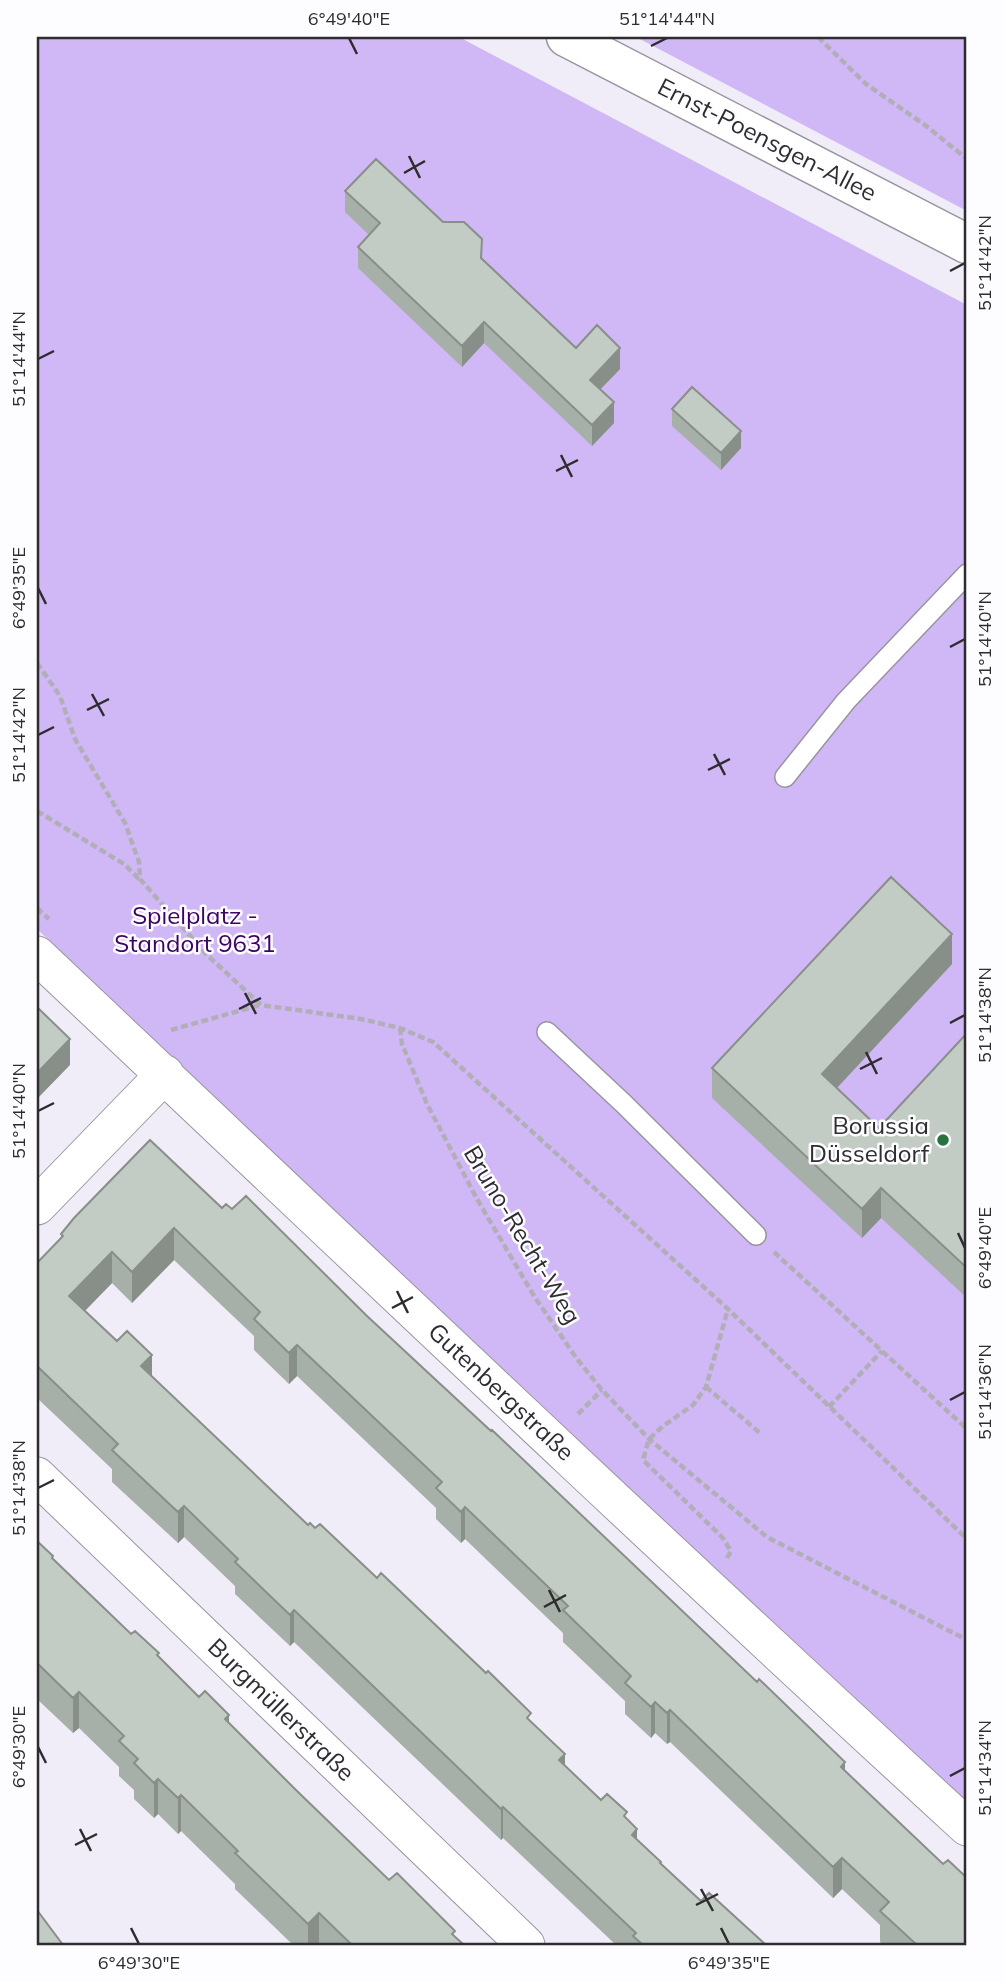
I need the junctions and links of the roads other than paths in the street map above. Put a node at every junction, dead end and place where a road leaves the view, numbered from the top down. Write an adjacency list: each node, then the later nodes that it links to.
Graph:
1 (566, 37): 2 (street, Ernst-Poensgen-Allee)
2 (967, 244)
3 (967, 575): 4 (lane)
4 (785, 777)
5 (37, 955): 7 (street, Gutenbergstraße)
6 (547, 1032): 9 (lane)
7 (164, 1074): 8 (street); 11 (street, Gutenbergstraße)
8 (37, 1206)
9 (756, 1235)
10 (37, 1476): 12 (street, Burgmüllerstraße)
11 (967, 1827)
12 (526, 1945)

